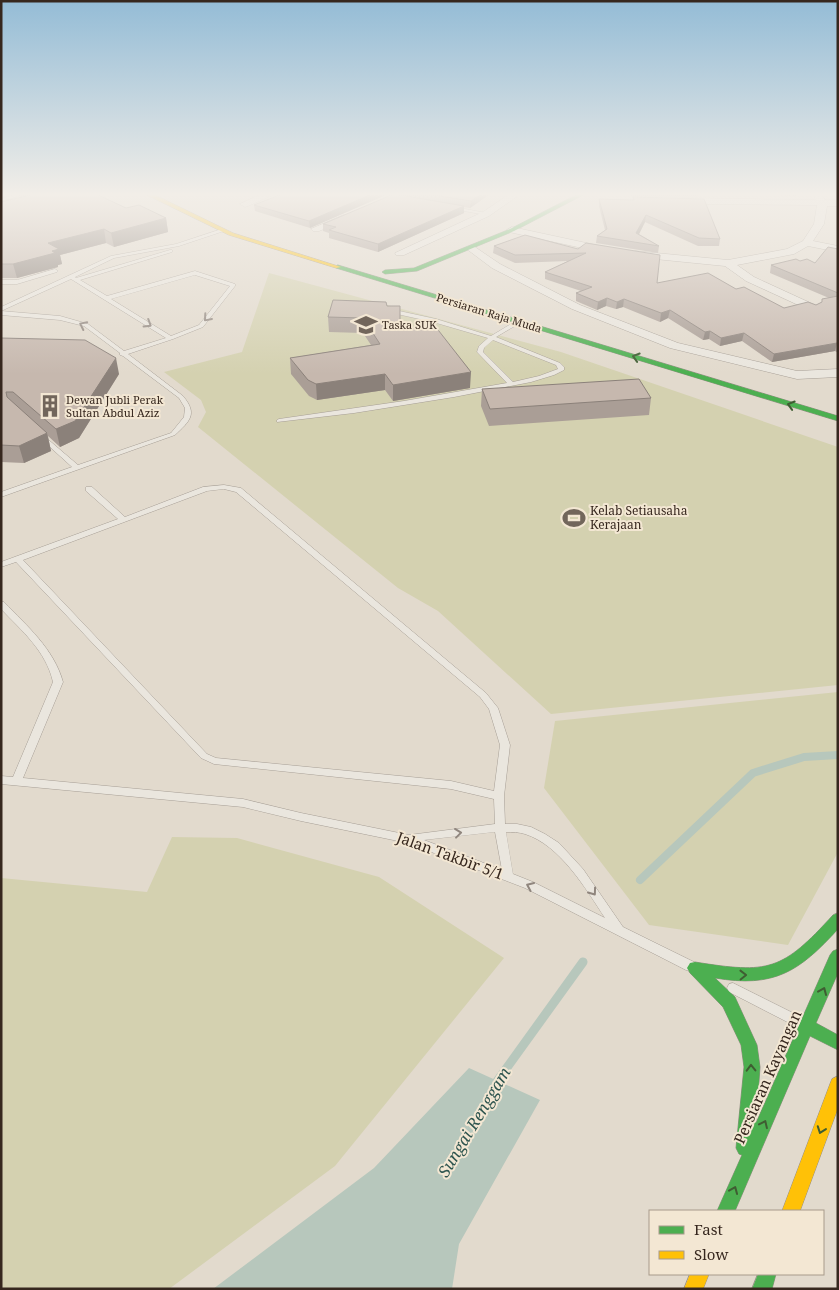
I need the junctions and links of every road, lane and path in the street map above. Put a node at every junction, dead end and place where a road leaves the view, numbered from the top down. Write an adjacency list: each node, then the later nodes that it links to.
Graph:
1 (133, 253): 12 (lane)
2 (155, 253): 12 (lane)
3 (303, 253): 19 (main road, Persiaran Raja Muda)
4 (329, 253): 11 (main road, Persiaran Raja Muda)
5 (461, 253): 11 (main road)
6 (479, 253): 25 (street)
7 (626, 253): 9 (street)
8 (785, 253): 9 (street)
9 (728, 263): 15 (street)
10 (55, 271): 13 (lane)
11 (413, 276): 27 (main road, Persiaran Raja Muda)
12 (74, 278): 14 (lane); 16 (lane)
13 (1, 282)
14 (107, 298): 23 (lane, one-way to 23); 23 (lane, one-way to 23)
15 (813, 308)
16 (1, 309)
17 (382, 310): 20 (lane)
18 (1, 313): 24 (lane, one-way to 18)
19 (518, 322): 22 (lane); 28 (main road, Persiaran Raja Muda, one-way to 19)
20 (454, 324): 21 (lane); 22 (lane)
21 (437, 327)
22 (493, 336): 26 (lane); 26 (lane)
23 (171, 338): 24 (lane)
24 (122, 354): 31 (lane)
25 (838, 373)
26 (511, 384): 29 (lane)
27 (838, 407)
28 (838, 419)
29 (279, 421)
30 (35, 430): 31 (lane)
31 (77, 468): 33 (lane)
32 (89, 489): 34 (lane)
33 (1, 495)
34 (123, 519): 35 (lane); 40 (lane)
35 (18, 559): 36 (lane); 40 (lane)
36 (1, 565)
37 (1, 604): 39 (lane)
38 (1, 780): 39 (lane, Jalan Takbir 5/1)
39 (16, 782): 42 (lane, Jalan Takbir 5/1)
40 (499, 796): 41 (lane)
41 (500, 828): 42 (lane, one-way to 41); 43 (lane); 45 (lane, one-way to 45)
42 (409, 839): 43 (lane, Jalan Takbir 5/1)
43 (508, 876): 45 (lane, Jalan Takbir 5/1, one-way to 43)
44 (838, 919): 47 (main road, one-way to 44)
45 (620, 932): 47 (lane, Jalan Takbir 5/1)
46 (838, 956): 48 (main road, Persiaran Kayangan, one-way to 46)
47 (695, 968): 48 (lane, Jalan Takbir 5/1); 52 (main road, one-way to 47)
48 (808, 1027): 49 (main road); 52 (main road, Persiaran Kayangan, one-way to 48)
49 (838, 1043)
50 (838, 1084): 53 (main road, one-way to 53)
51 (824, 1158): 53 (main road)
52 (743, 1168): 54 (main road, Persiaran Kayangan, one-way to 52)
53 (797, 1196): 55 (main road)
54 (726, 1210)
55 (791, 1210)
56 (700, 1275): 58 (main road)
57 (767, 1275): 59 (main road)
58 (694, 1289)
59 (762, 1289)

